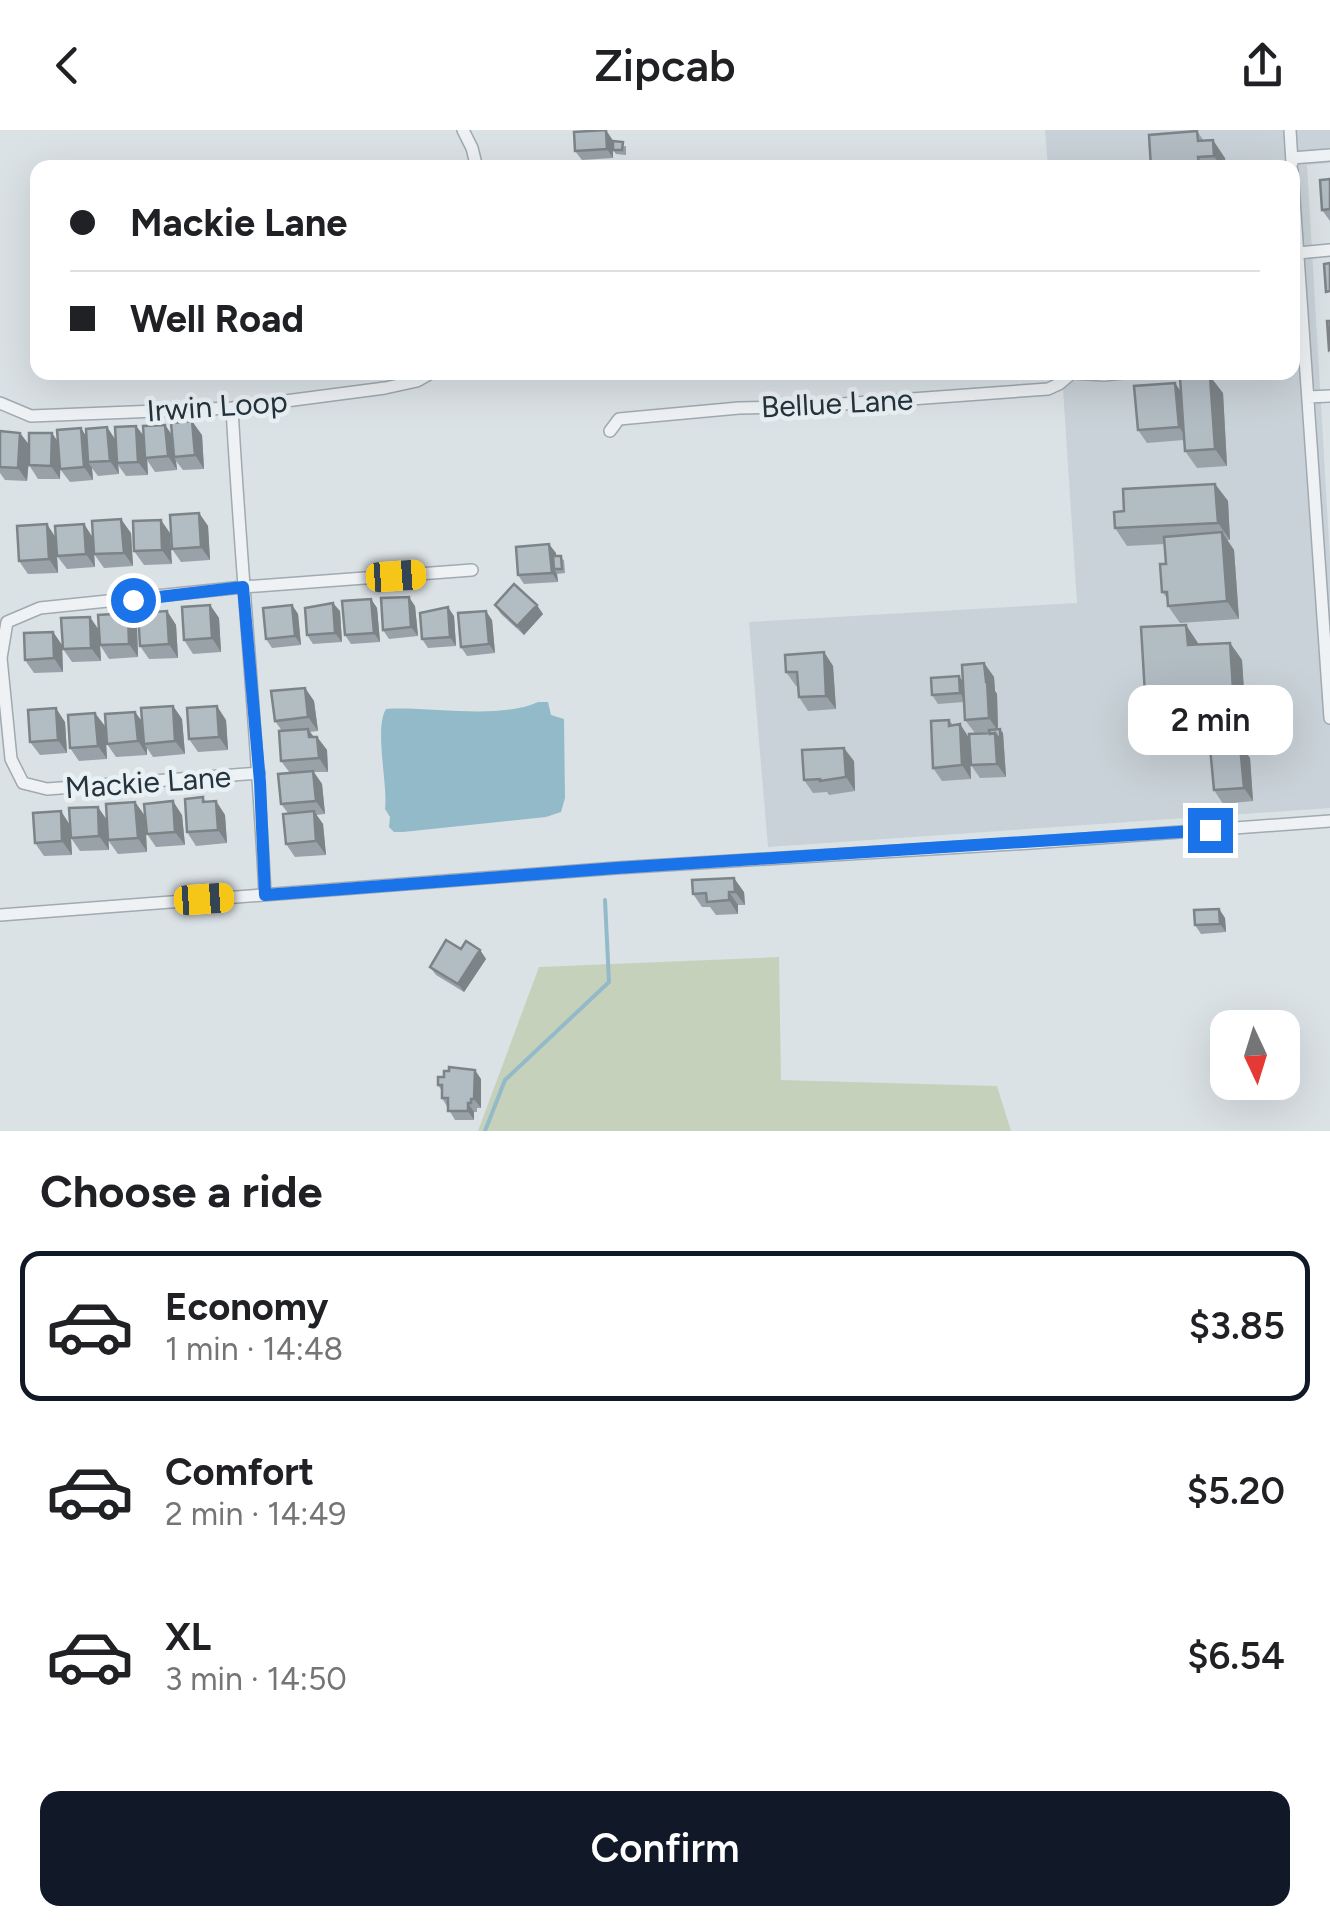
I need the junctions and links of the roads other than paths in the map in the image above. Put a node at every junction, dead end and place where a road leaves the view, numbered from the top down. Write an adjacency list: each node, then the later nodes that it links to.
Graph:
1 (463, 130): 4 (street)
2 (1290, 130): 5 (street)
3 (1330, 156): 6 (street)
4 (475, 160)
5 (1292, 160)
6 (1300, 163)
7 (1330, 250): 8 (street)
8 (1300, 252)
9 (1300, 365): 13 (street)
10 (419, 380): 15 (street, Irwin Loop)
11 (1064, 380): 16 (street, Bellue Lane)
12 (1330, 396): 13 (street)
13 (1308, 397): 19 (street)
14 (0, 403): 15 (street, Irwin Loop)
15 (232, 408): 18 (street)
16 (610, 432)
17 (472, 570): 18 (street)
18 (243, 587): 20 (street); 20 (street, Mackie Lane)
19 (1330, 718)
20 (259, 774): 22 (street)
21 (1330, 821): 22 (street)
22 (265, 895): 23 (street)
23 (0, 914)

